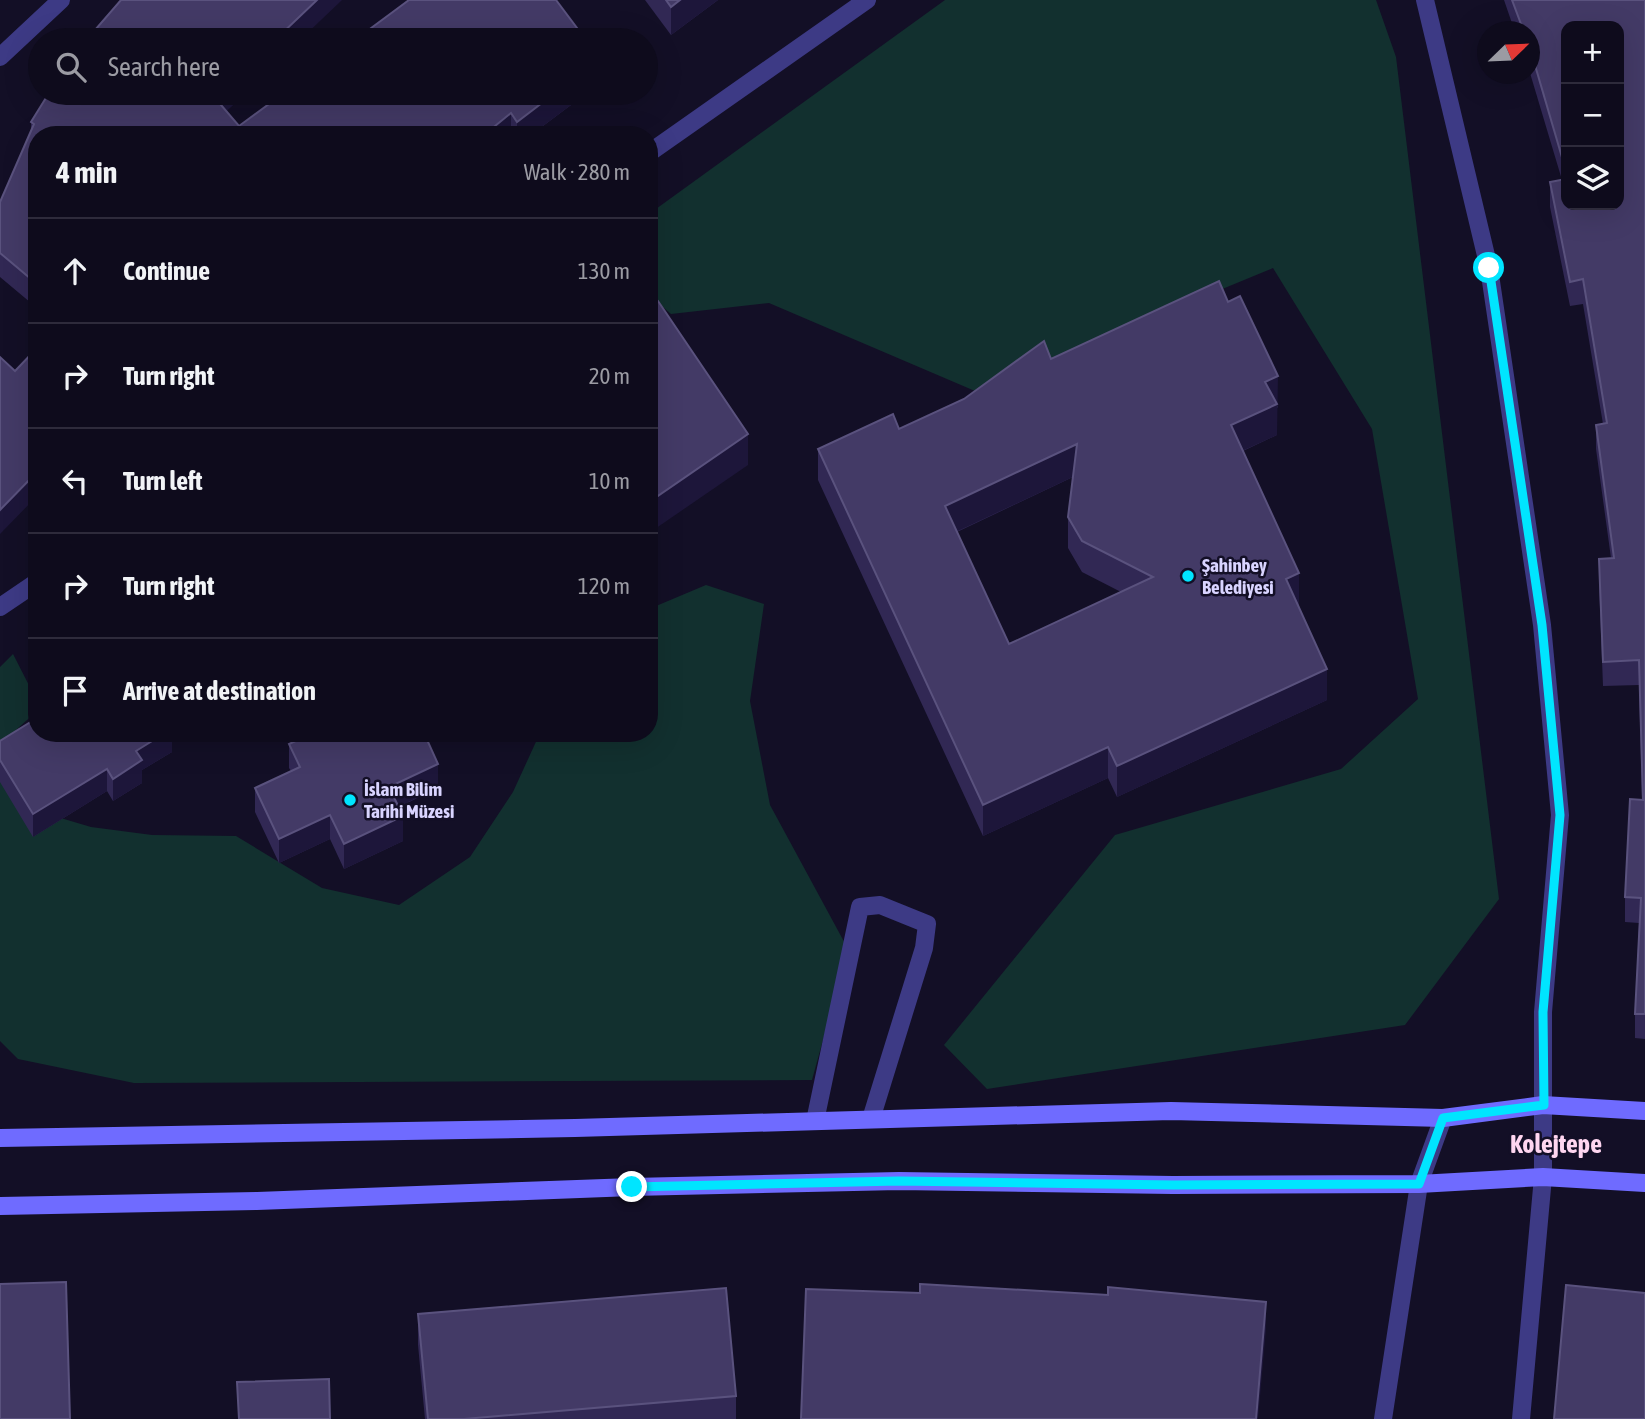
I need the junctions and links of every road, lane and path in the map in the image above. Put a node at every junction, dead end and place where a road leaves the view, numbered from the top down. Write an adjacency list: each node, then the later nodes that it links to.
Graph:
1 (61, 0): 4 (street)
2 (867, 0): 7 (street)
3 (1425, 0): 10 (street)
4 (31, 28)
5 (28, 31): 6 (street)
6 (0, 57)
7 (658, 147)
8 (28, 588): 9 (street)
9 (0, 607)
10 (1544, 1105): 11 (street); 12 (street); 16 (street)
11 (1645, 1111)
12 (1443, 1118): 13 (street); 18 (street)
13 (871, 1119): 14 (street); 14 (street)
14 (815, 1121): 15 (street)
15 (0, 1138)
16 (1544, 1177): 17 (street); 18 (street); 21 (street)
17 (1645, 1183)
18 (1419, 1184): 19 (street); 20 (street)
19 (0, 1206)
20 (1383, 1419)
21 (1521, 1419)

